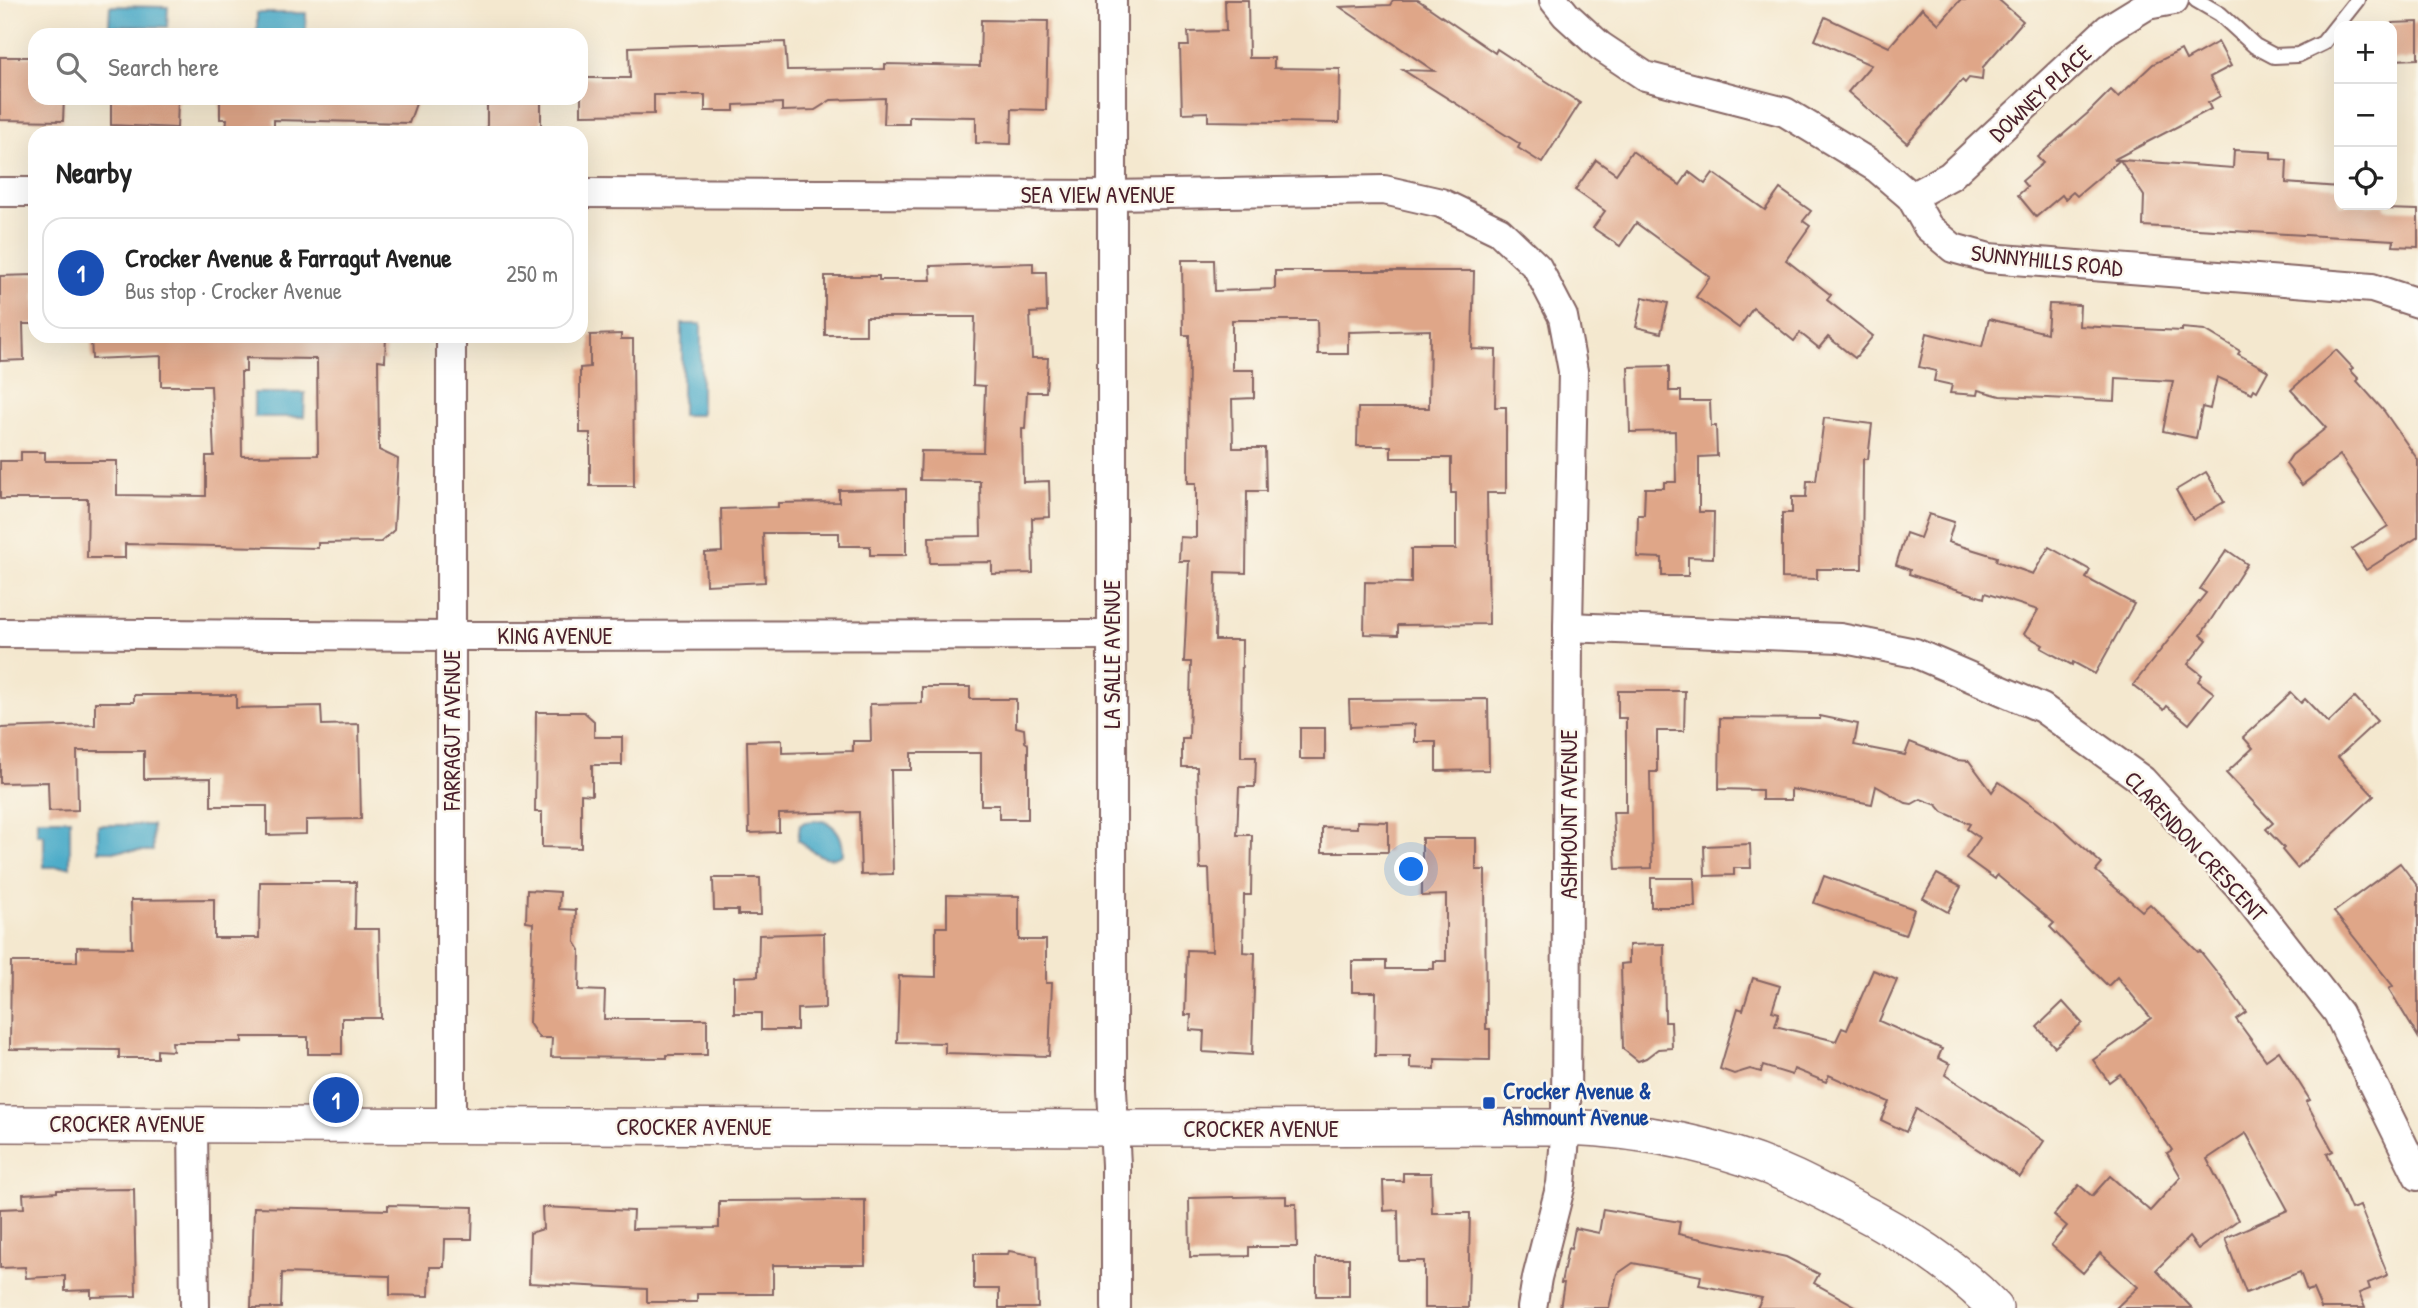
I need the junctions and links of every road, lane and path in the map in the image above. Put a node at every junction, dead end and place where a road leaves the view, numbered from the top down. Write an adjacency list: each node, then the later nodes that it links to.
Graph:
1 (1112, 0): 9 (street, LA SALLE AVENUE)
2 (1553, 0): 10 (street, SUNNYHILLS ROAD)
3 (2174, 0): 10 (street, DOWNEY PLACE)
4 (2196, 0): 5 (lane)
5 (2357, 0)
6 (0, 192): 7 (street)
7 (28, 192)
8 (588, 193): 9 (street, SEA VIEW AVENUE)
9 (1112, 195): 12 (street, SEA VIEW AVENUE); 16 (street, LA SALLE AVENUE)
10 (1911, 197): 11 (street, SUNNYHILLS ROAD)
11 (2418, 303)
12 (1563, 317): 14 (street, ASHMOUNT AVENUE)
13 (451, 343): 17 (street, FARRAGUT AVENUE)
14 (1568, 627): 21 (street, ASHMOUNT AVENUE); 23 (street, CLARENDON CRESCENT)
15 (0, 633): 17 (street, KING AVENUE)
16 (1111, 635): 17 (street, KING AVENUE); 22 (street, LA SALLE AVENUE)
17 (450, 636): 20 (street, FARRAGUT AVENUE)
18 (194, 1123): 19 (street, CROCKER AVENUE); 20 (street, CROCKER AVENUE); 24 (street)
19 (0, 1124)
20 (451, 1124): 22 (street, CROCKER AVENUE)
21 (1566, 1127): 22 (street, CROCKER AVENUE); 26 (street, ASHMOUNT AVENUE); 27 (street, CROCKER AVENUE)
22 (1114, 1128): 25 (street, LA SALLE AVENUE)
23 (2418, 1176)
24 (195, 1308)
25 (1116, 1308)
26 (1532, 1308)
27 (1996, 1308)

